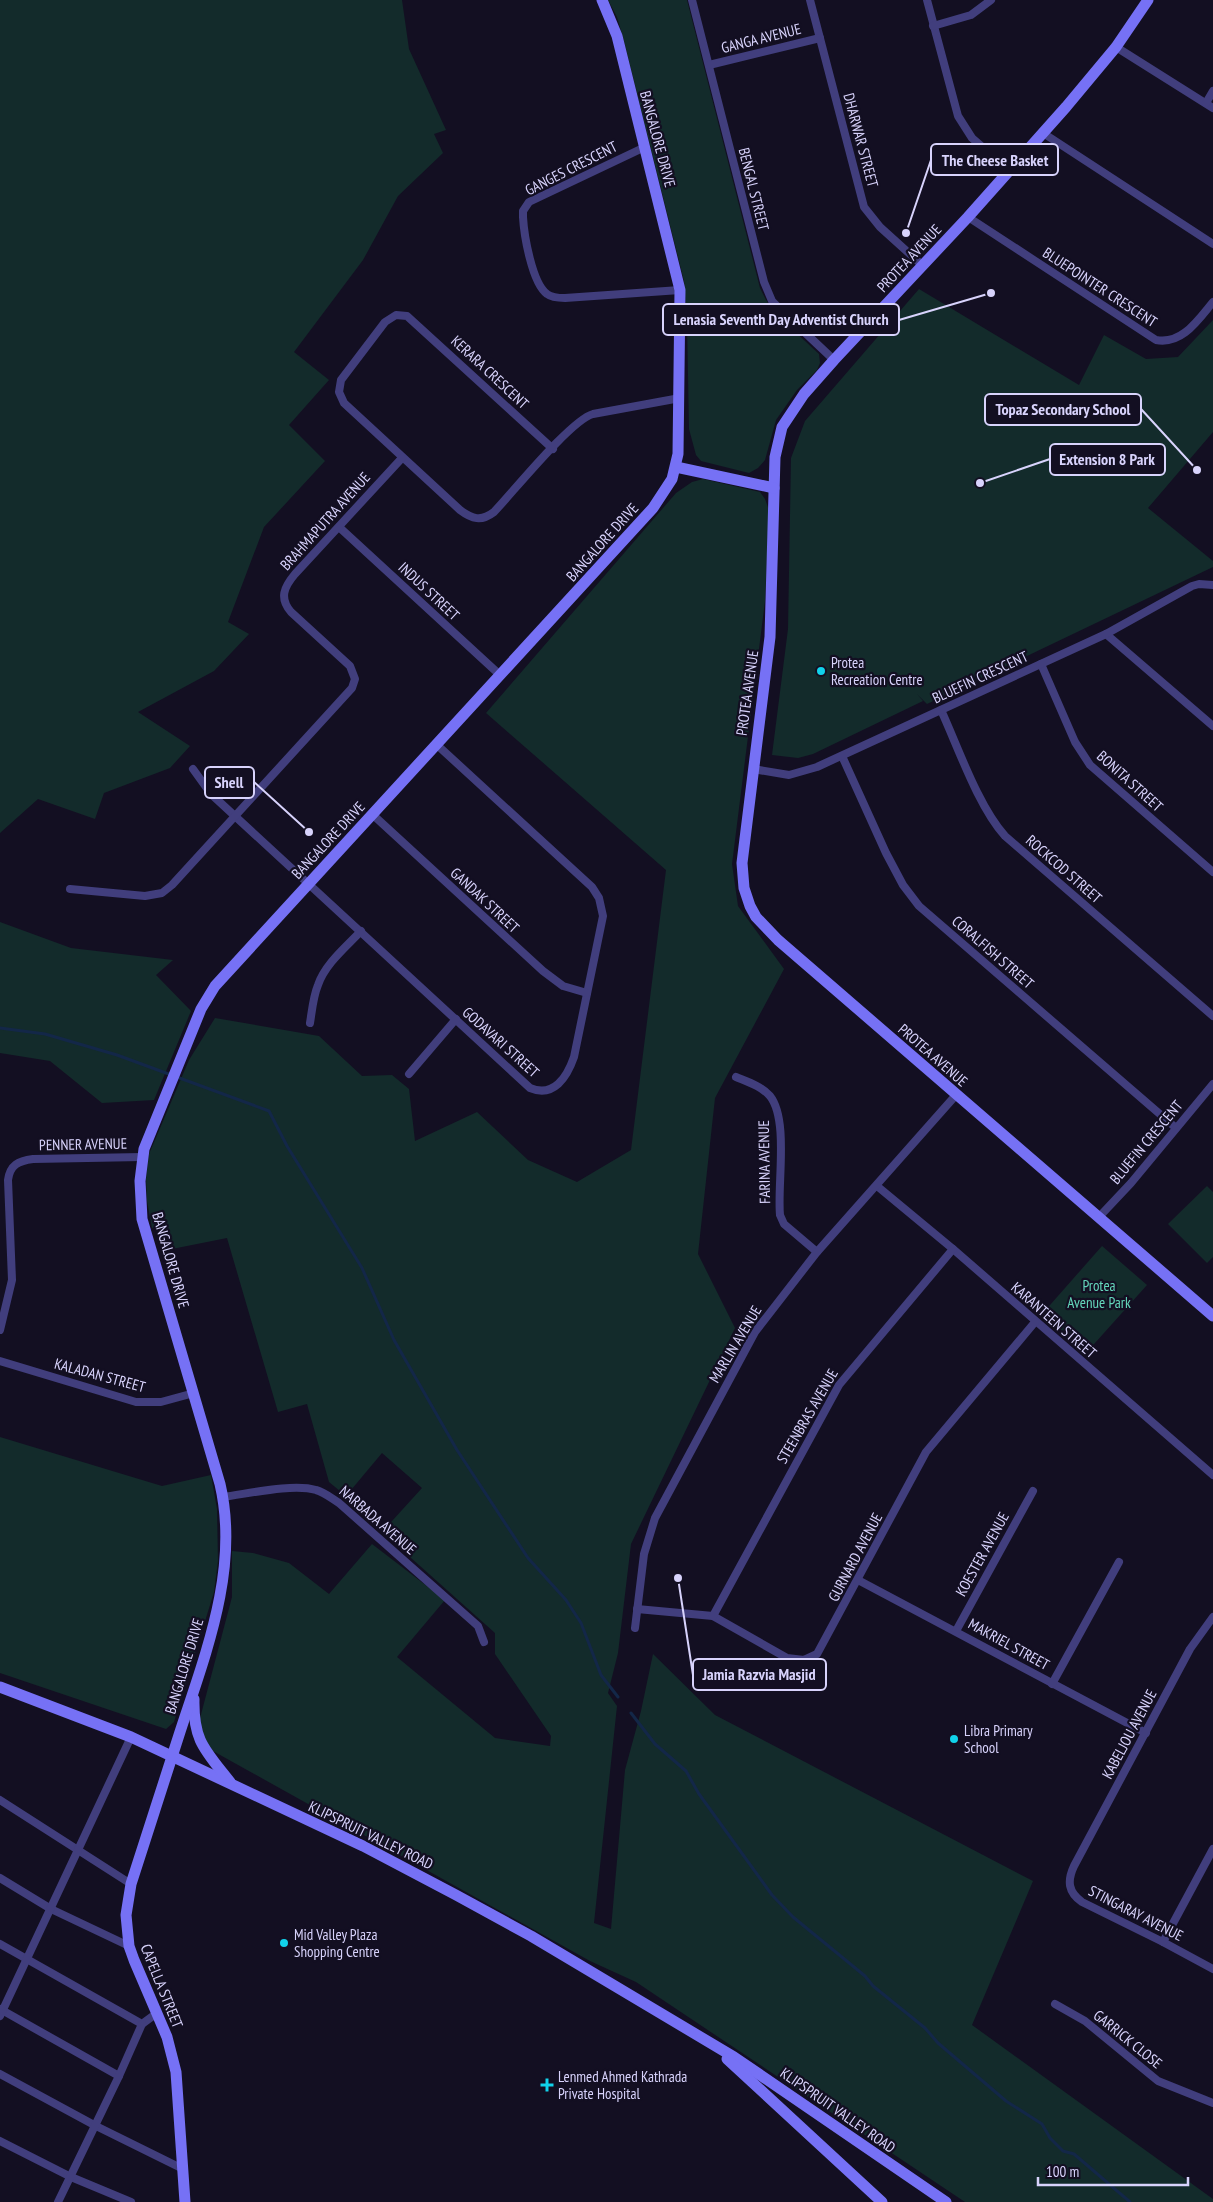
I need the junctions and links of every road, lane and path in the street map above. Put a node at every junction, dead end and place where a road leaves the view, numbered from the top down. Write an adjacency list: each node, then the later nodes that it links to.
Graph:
1 (602, 0): 14 (street, BANGALORE DRIVE)
2 (692, 0): 10 (street, BENGAL STREET)
3 (810, 0): 8 (street, DHARWAR STREET)
4 (927, 0): 7 (street)
5 (991, 0): 7 (street)
6 (1148, 0): 9 (street, PROTEA AVENUE)
7 (934, 26): 15 (street)
8 (820, 38): 10 (street, GANGA AVENUE); 18 (street, DHARWAR STREET)
9 (1116, 47): 12 (street); 13 (street, PROTEA AVENUE)
10 (709, 65): 21 (street, BENGAL STREET)
11 (1213, 92): 12 (street)
12 (1210, 105)
13 (1043, 133): 15 (street, PROTEA AVENUE); 17 (street)
14 (645, 147): 19 (street, BANGALORE DRIVE); 19 (street, GANGES CRESCENT)
15 (1009, 170): 16 (street, PROTEA AVENUE)
16 (968, 217): 18 (street, PROTEA AVENUE); 20 (street, BLUEPOINTER CRESCENT)
17 (1213, 244)
18 (922, 265): 21 (street, PROTEA AVENUE)
19 (680, 290): 22 (street, BANGALORE DRIVE)
20 (1213, 302)
21 (834, 360): 26 (street, PROTEA AVENUE)
22 (680, 398): 23 (street); 25 (street, BANGALORE DRIVE)
23 (553, 449): 24 (street, KERARA CRESCENT); 24 (street, KERARA CRESCENT)
24 (402, 458): 27 (street, BRAHMAPUTRA AVENUE)
25 (676, 467): 26 (street); 31 (street, BANGALORE DRIVE)
26 (774, 488): 37 (street, PROTEA AVENUE)
27 (339, 527): 31 (street, INDUS STREET); 39 (street, BRAHMAPUTRA AVENUE)
28 (1213, 585): 29 (street, BLUEFIN CRESCENT)
29 (1106, 634): 30 (street, BLUEFIN CRESCENT); 33 (street)
30 (1041, 664): 32 (street, BLUEFIN CRESCENT); 40 (street, BONITA STREET)
31 (500, 675): 34 (street, BANGALORE DRIVE)
32 (941, 710): 35 (street, BLUEFIN CRESCENT); 45 (street, ROCKCOD STREET)
33 (1213, 726)
34 (436, 744): 38 (street, BANGALORE DRIVE); 44 (street, GODAVARI STREET)
35 (842, 756): 37 (street, BLUEFIN CRESCENT); 52 (street, CORALFISH STREET)
36 (193, 769): 39 (street, GODAVARI STREET)
37 (753, 769): 51 (street, PROTEA AVENUE)
38 (372, 814): 41 (street, BANGALORE DRIVE); 44 (street, GANDAK STREET)
39 (235, 816): 41 (street, GODAVARI STREET); 42 (street, BRAHMAPUTRA AVENUE)
40 (1213, 872)
41 (308, 883): 43 (street, GODAVARI STREET); 53 (street, BANGALORE DRIVE)
42 (70, 889)
43 (361, 931): 46 (street, GODAVARI STREET); 47 (street)
44 (587, 992): 46 (street, GODAVARI STREET)
45 (1213, 1016)
46 (456, 1019): 48 (street)
47 (310, 1023)
48 (408, 1074)
49 (736, 1077): 57 (street, FARINA AVENUE)
50 (1213, 1084): 52 (street, BLUEFIN CRESCENT)
51 (956, 1095): 54 (street, MARLIN AVENUE); 55 (street, PROTEA AVENUE)
52 (1176, 1128): 55 (street, BLUEFIN CRESCENT)
53 (142, 1157): 60 (street, PENNER AVENUE); 62 (street, BANGALORE DRIVE)
54 (877, 1186): 56 (street, KARANTEEN STREET); 57 (street, MARLIN AVENUE)
55 (1099, 1217): 58 (street, PROTEA AVENUE)
56 (953, 1249): 59 (street, KARANTEEN STREET); 69 (street, STEENBRAS AVENUE)
57 (818, 1252): 68 (street, MARLIN AVENUE)
58 (1213, 1315)
59 (1035, 1322): 63 (street, KARANTEEN STREET); 67 (street, GURNARD AVENUE)
60 (0, 1330)
61 (0, 1361): 62 (street, KALADAN STREET)
62 (194, 1393): 65 (street, BANGALORE DRIVE)
63 (1213, 1475)
64 (1033, 1491): 72 (street, KOESTER AVENUE)
65 (223, 1497): 73 (street, NARBADA AVENUE); 75 (street, BANGALORE DRIVE)
66 (1118, 1562): 74 (street)
67 (858, 1580): 69 (street, GURNARD AVENUE); 72 (street, MAKRIEL STREET)
68 (637, 1609): 69 (street, GURNARD AVENUE); 71 (street, MARLIN AVENUE)
69 (713, 1616)
70 (1213, 1617): 77 (street, KABELJOU AVENUE)
71 (635, 1628)
72 (956, 1631): 74 (street, MAKRIEL STREET)
73 (484, 1642)
74 (1052, 1684): 77 (street, MAKRIEL STREET)
75 (195, 1685): 79 (street, BANGALORE DRIVE); 80 (street)
76 (0, 1687): 78 (street, KLIPSPRUIT VALLEY ROAD)
77 (1146, 1733): 84 (street, KABELJOU AVENUE)
78 (131, 1737): 79 (street, KLIPSPRUIT VALLEY ROAD); 83 (street)
79 (172, 1756): 80 (street, KLIPSPRUIT VALLEY ROAD); 86 (street, CAPELLA STREET)
80 (231, 1783): 97 (street, KLIPSPRUIT VALLEY ROAD)
81 (0, 1800): 83 (street)
82 (1213, 1849): 88 (street)
83 (77, 1850): 86 (street); 87 (street)
84 (1074, 1866): 88 (street, STINGARAY AVENUE)
85 (0, 1878): 87 (street)
86 (131, 1884): 90 (street, CAPELLA STREET)
87 (52, 1909): 90 (street); 91 (street)
88 (1163, 1942): 92 (street, STINGARAY AVENUE)
89 (0, 1944): 91 (street)
90 (129, 1946): 95 (street, CAPELLA STREET)
91 (27, 1960): 94 (street); 96 (street)
92 (1213, 1970)
93 (1055, 2004): 100 (street, GARRICK CLOSE)
94 (1, 2012): 99 (street)
95 (157, 2013): 96 (street); 103 (street, CAPELLA STREET)
96 (142, 2024): 99 (street)
97 (711, 2045): 108 (street, KLIPSPRUIT VALLEY ROAD); 109 (street, KLIPSPRUIT VALLEY ROAD)
98 (0, 2074): 101 (street)
99 (120, 2076): 101 (street)
100 (1213, 2103)
101 (96, 2126): 103 (street); 104 (street)
102 (0, 2141): 104 (street)
103 (183, 2169): 107 (street, CAPELLA STREET)
104 (71, 2177): 105 (street); 106 (street)
105 (58, 2202)
106 (132, 2202)
107 (185, 2202)
108 (882, 2202)
109 (946, 2202)

